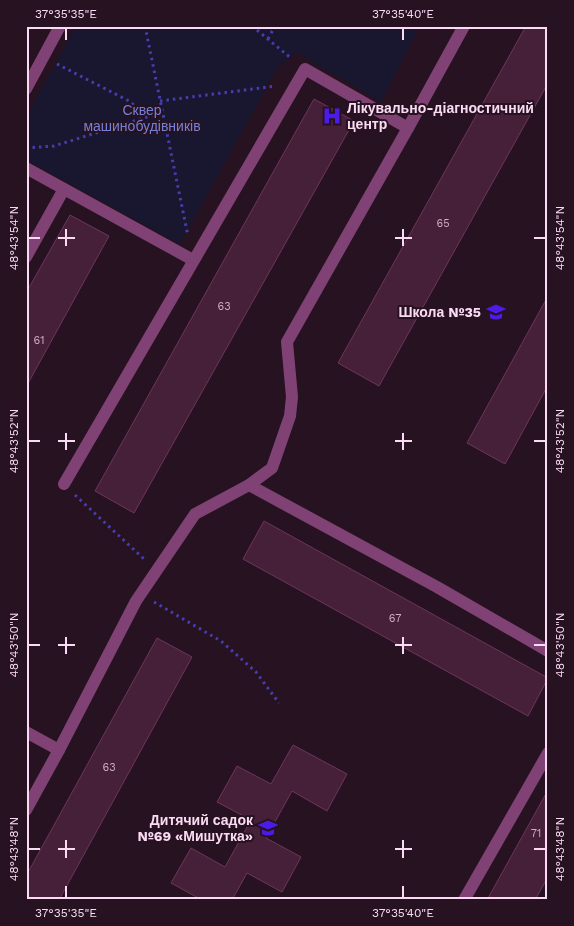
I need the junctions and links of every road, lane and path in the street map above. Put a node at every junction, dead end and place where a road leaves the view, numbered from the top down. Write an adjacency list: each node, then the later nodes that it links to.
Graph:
1 (60, 26): 7 (lane)
2 (145, 26): 11 (path)
3 (252, 26): 6 (path)
4 (275, 26): 6 (path)
5 (464, 26): 14 (lane)
6 (268, 39): 8 (path)
7 (43, 57): 10 (lane); 13 (path)
8 (305, 69): 9 (lane); 14 (lane)
9 (296, 83): 11 (path); 19 (lane)
10 (26, 89)
11 (160, 100): 12 (path)
12 (163, 112): 13 (path); 19 (path)
13 (144, 118): 15 (path)
14 (408, 128): 21 (lane)
15 (26, 148)
16 (26, 168): 17 (lane)
17 (64, 189): 18 (lane); 19 (lane)
18 (26, 257)
19 (193, 260): 20 (lane)
20 (64, 484): 22 (path)
21 (249, 485): 22 (lane); 24 (lane)
22 (156, 571): 23 (lane)
23 (140, 594): 25 (path); 27 (lane)
24 (548, 651)
25 (279, 703)
26 (26, 732): 27 (lane)
27 (59, 750): 29 (lane)
28 (548, 753): 30 (lane)
29 (26, 810)
30 (464, 900)

